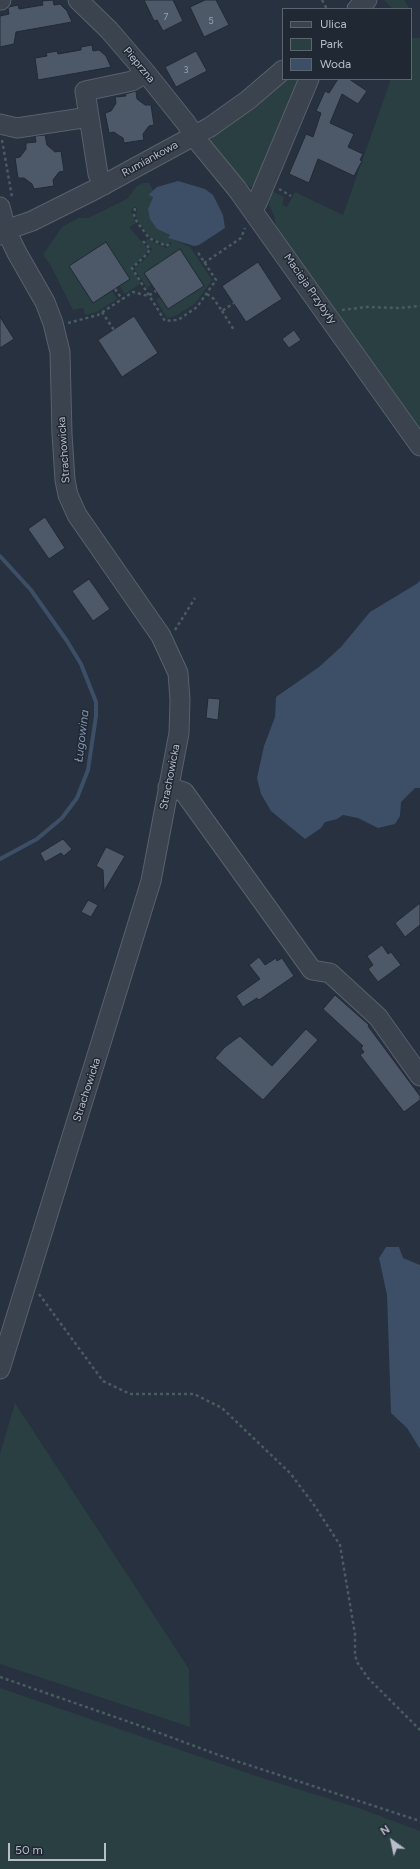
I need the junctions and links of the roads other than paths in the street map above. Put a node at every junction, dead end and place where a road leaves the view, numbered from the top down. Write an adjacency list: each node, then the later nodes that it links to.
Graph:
1 (78, 0): 5 (street, Pieprzna)
2 (367, 0): 3 (street)
3 (358, 8)
4 (282, 71): 9 (street, Rumiankowa)
5 (146, 73): 7 (street); 9 (street, Pieprzna)
6 (309, 80): 12 (street)
7 (89, 117): 8 (street); 10 (street)
8 (0, 129)
9 (194, 136): 10 (street, Rumiankowa); 12 (street, Macieja Przybyły)
10 (104, 185): 13 (street, Rumiankowa)
11 (7, 204): 13 (street, Strachowicka)
12 (251, 208): 14 (street, Macieja Przybyły)
13 (3, 232): 15 (street, Strachowicka)
14 (420, 446)
15 (168, 787): 16 (street); 17 (street, Strachowicka)
16 (420, 1076)
17 (0, 1368)

